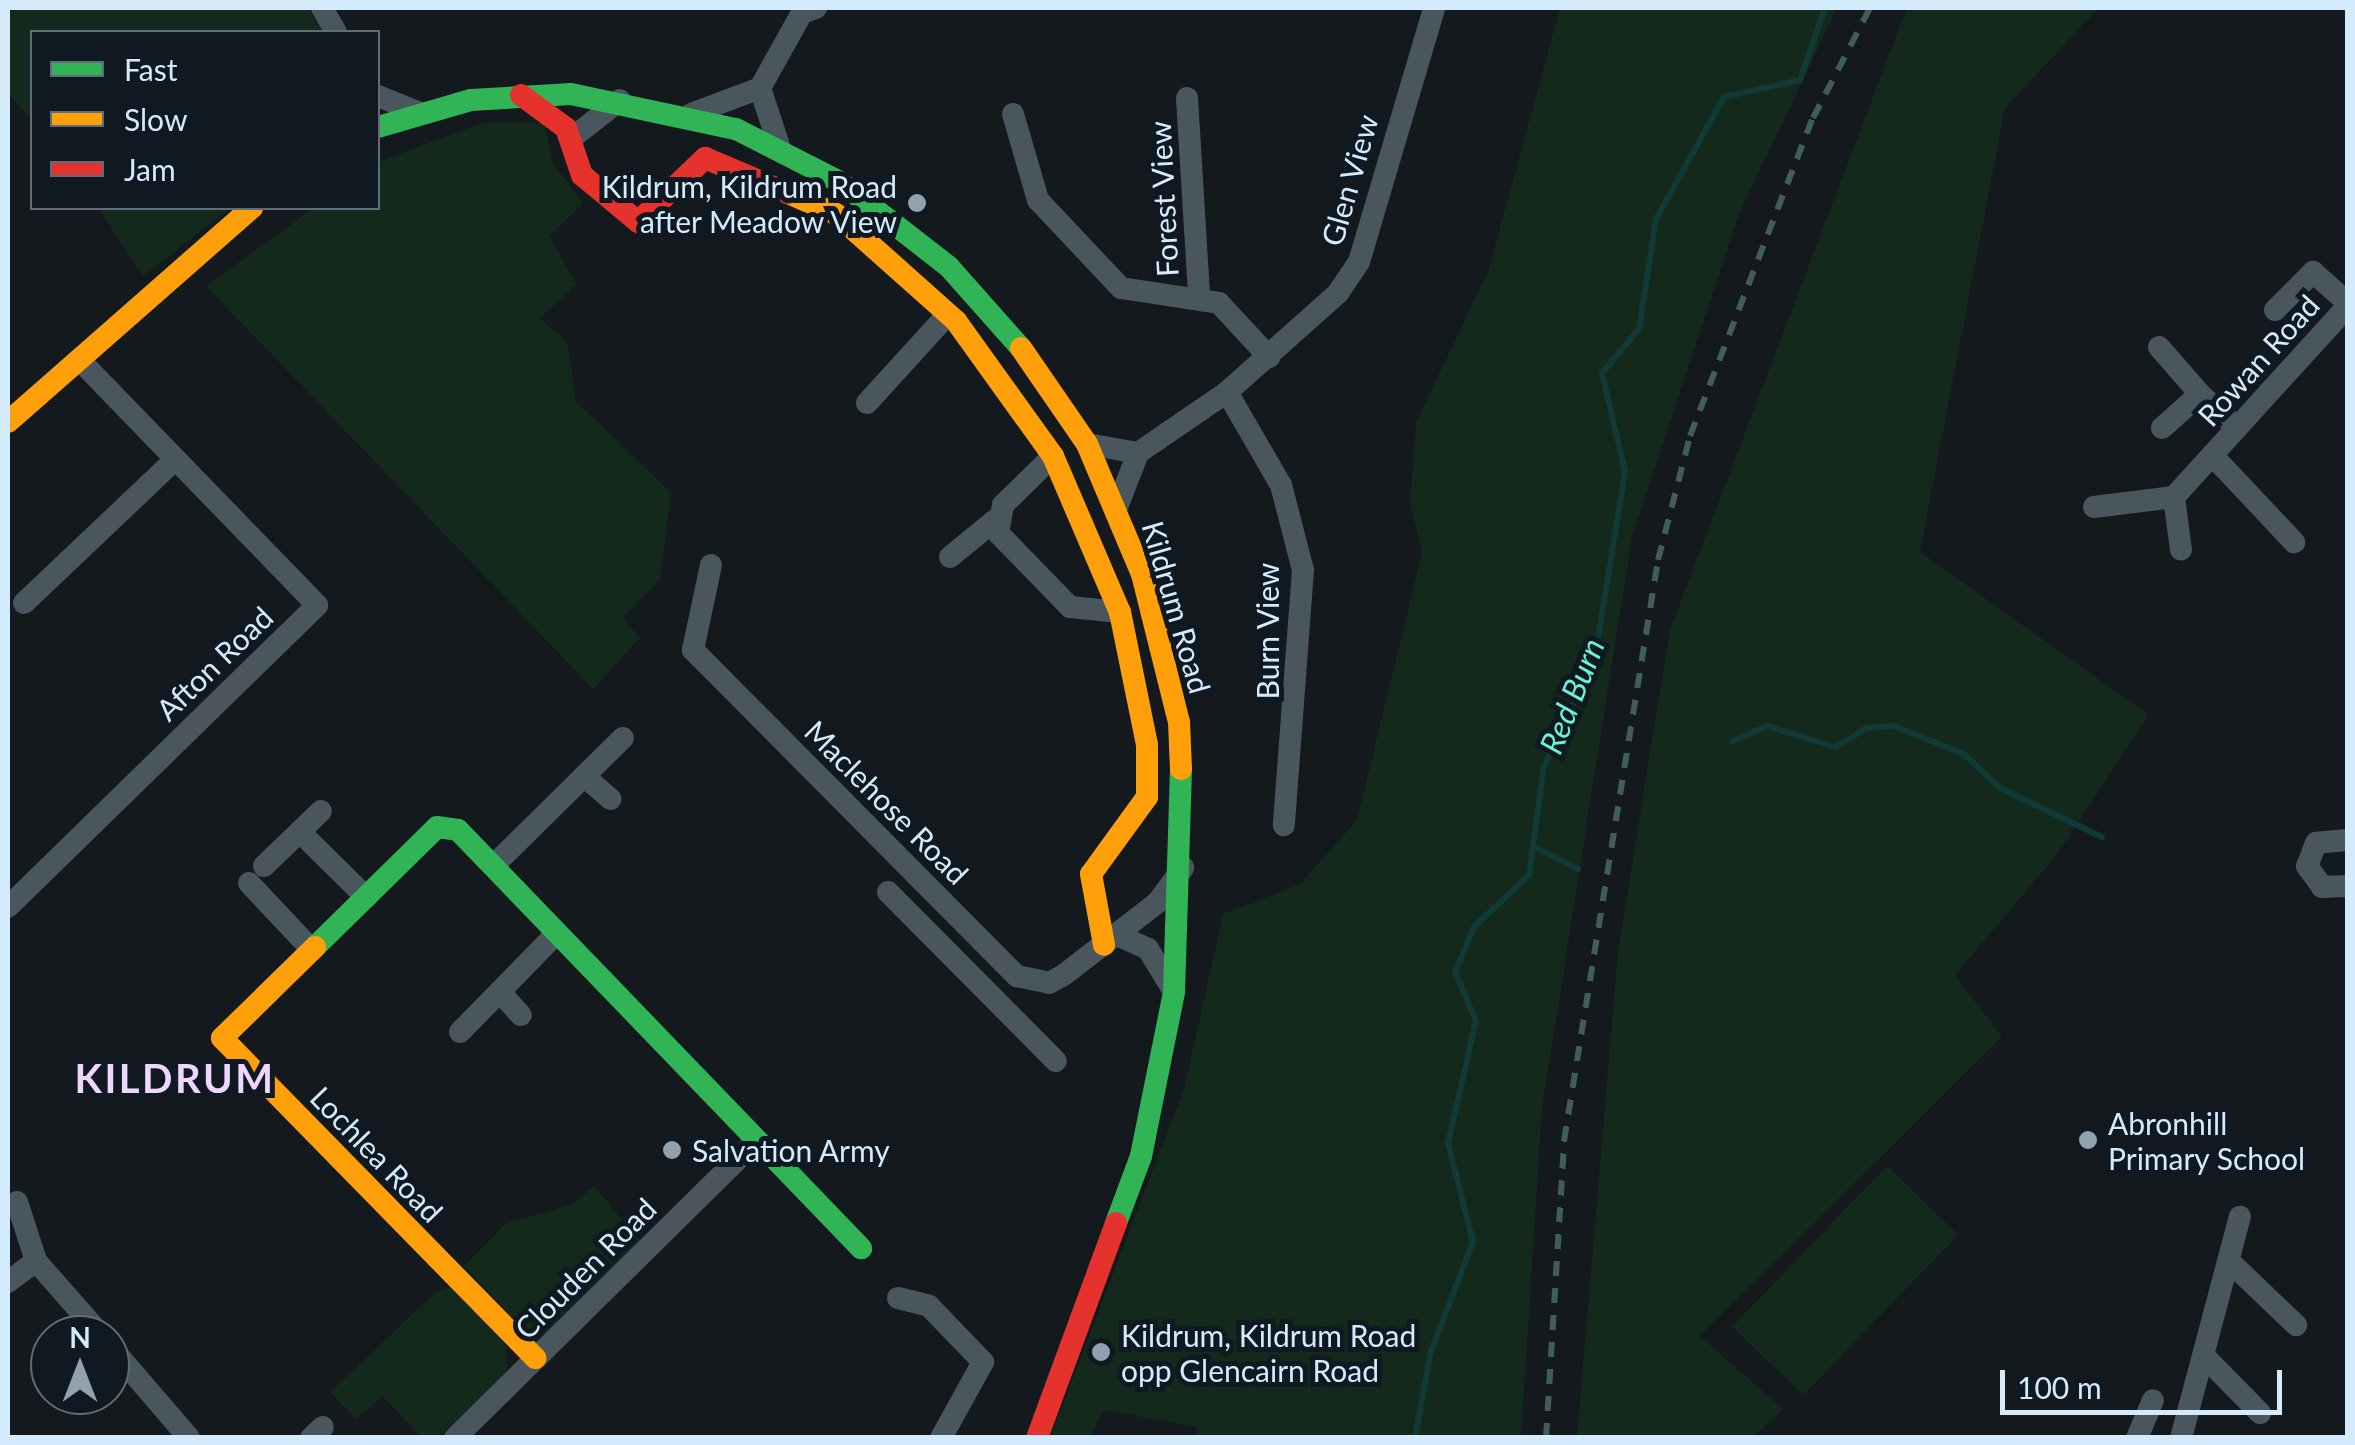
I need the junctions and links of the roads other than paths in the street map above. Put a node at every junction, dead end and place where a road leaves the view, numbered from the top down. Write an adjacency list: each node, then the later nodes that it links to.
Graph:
1 (322, 8): 4 (street)
2 (1434, 8): 22 (street, Glen View)
3 (800, 9): 5 (street)
4 (335, 30)
5 (760, 88): 11 (street); 15 (street)
6 (521, 94): 9 (street, Kildrum Road); 10 (street, Kildrum Road); 14 (street)
7 (380, 97): 10 (street)
8 (1187, 98): 17 (street, Forest View)
9 (620, 100): 11 (street, Kildrum Road); 14 (street)
10 (420, 113): 13 (street, Kildrum Road)
11 (691, 114): 15 (street, Kildrum Road)
12 (1013, 114): 17 (street, Forest View)
13 (380, 126)
14 (572, 138): 20 (street)
15 (780, 149): 32 (street, Kildrum Road)
16 (250, 210): 23 (street)
17 (1199, 296): 22 (street, Forest View)
18 (2348, 305): 19 (street, Rowan Road); 31 (street, Rowan Road)
19 (2275, 310)
20 (948, 314): 28 (street); 35 (street)
21 (2159, 348): 25 (street)
22 (1270, 357): 24 (street, Glen View)
23 (79, 360): 27 (street); 36 (street, Afton Road)
24 (1227, 392): 33 (street, Glen View); 51 (street, Burn View)
25 (2200, 394): 30 (street); 31 (street)
26 (8, 395): 27 (street)
27 (35, 397): 29 (street)
28 (868, 403)
29 (8, 422)
30 (2162, 428)
31 (2237, 428): 34 (street, Rowan Road)
32 (1087, 444): 33 (street); 38 (street, Kildrum Road)
33 (1138, 452): 38 (street)
34 (2212, 455): 37 (street, Rowan Road); 41 (street, Rowan Road)
35 (1053, 456): 40 (street); 46 (street)
36 (176, 458): 45 (street); 59 (street, Afton Road)
37 (2174, 498): 39 (street); 42 (street)
38 (1117, 507): 55 (street, Kildrum Road)
39 (2094, 507)
40 (996, 520): 43 (street); 46 (street)
41 (2294, 542)
42 (2181, 550)
43 (950, 558)
44 (712, 564): 61 (street, Maclehose Road)
45 (24, 602)
46 (1120, 612): 62 (street)
47 (623, 738): 48 (street)
48 (584, 776): 49 (street); 54 (street)
49 (610, 799)
50 (320, 810): 52 (street)
51 (1284, 825)
52 (300, 832): 58 (street); 63 (street)
53 (2348, 840): 56 (street)
54 (494, 864): 58 (street, Lochlea Road); 60 (street, Lochlea Road)
55 (1184, 865): 62 (street, Maclehose Road); 66 (street, Kildrum Road)
56 (2348, 886)
57 (888, 892): 64 (street)
58 (366, 897): 63 (street, Lochlea Road)
59 (8, 907)
60 (550, 932): 65 (street); 70 (street)
61 (976, 934): 62 (street, Maclehose Road); 64 (street)
62 (1110, 940): 66 (street)
63 (311, 948): 81 (street, Lochlea Road)
64 (954, 959): 69 (street)
65 (500, 992): 67 (street); 68 (street)
66 (1174, 992): 88 (street, Kildrum Road)
67 (521, 1015)
68 (460, 1032)
69 (1056, 1061)
70 (757, 1140): 73 (street); 81 (street, Clouden Road)
71 (16, 1202): 74 (street)
72 (2240, 1216): 75 (street)
73 (861, 1248)
74 (36, 1261): 76 (street); 78 (street)
75 (2229, 1261): 79 (street); 80 (street)
76 (8, 1282)
77 (898, 1298): 87 (street)
78 (83, 1315)
79 (2296, 1325)
80 (2204, 1356): 84 (street); 90 (street)
81 (536, 1358): 86 (street, Clouden Road)
82 (130, 1369): 85 (street)
83 (2153, 1400): 89 (street)
84 (2260, 1413)
85 (189, 1438)
86 (455, 1438)
87 (942, 1438)
88 (1037, 1438)
89 (2137, 1438)
90 (2181, 1438)

